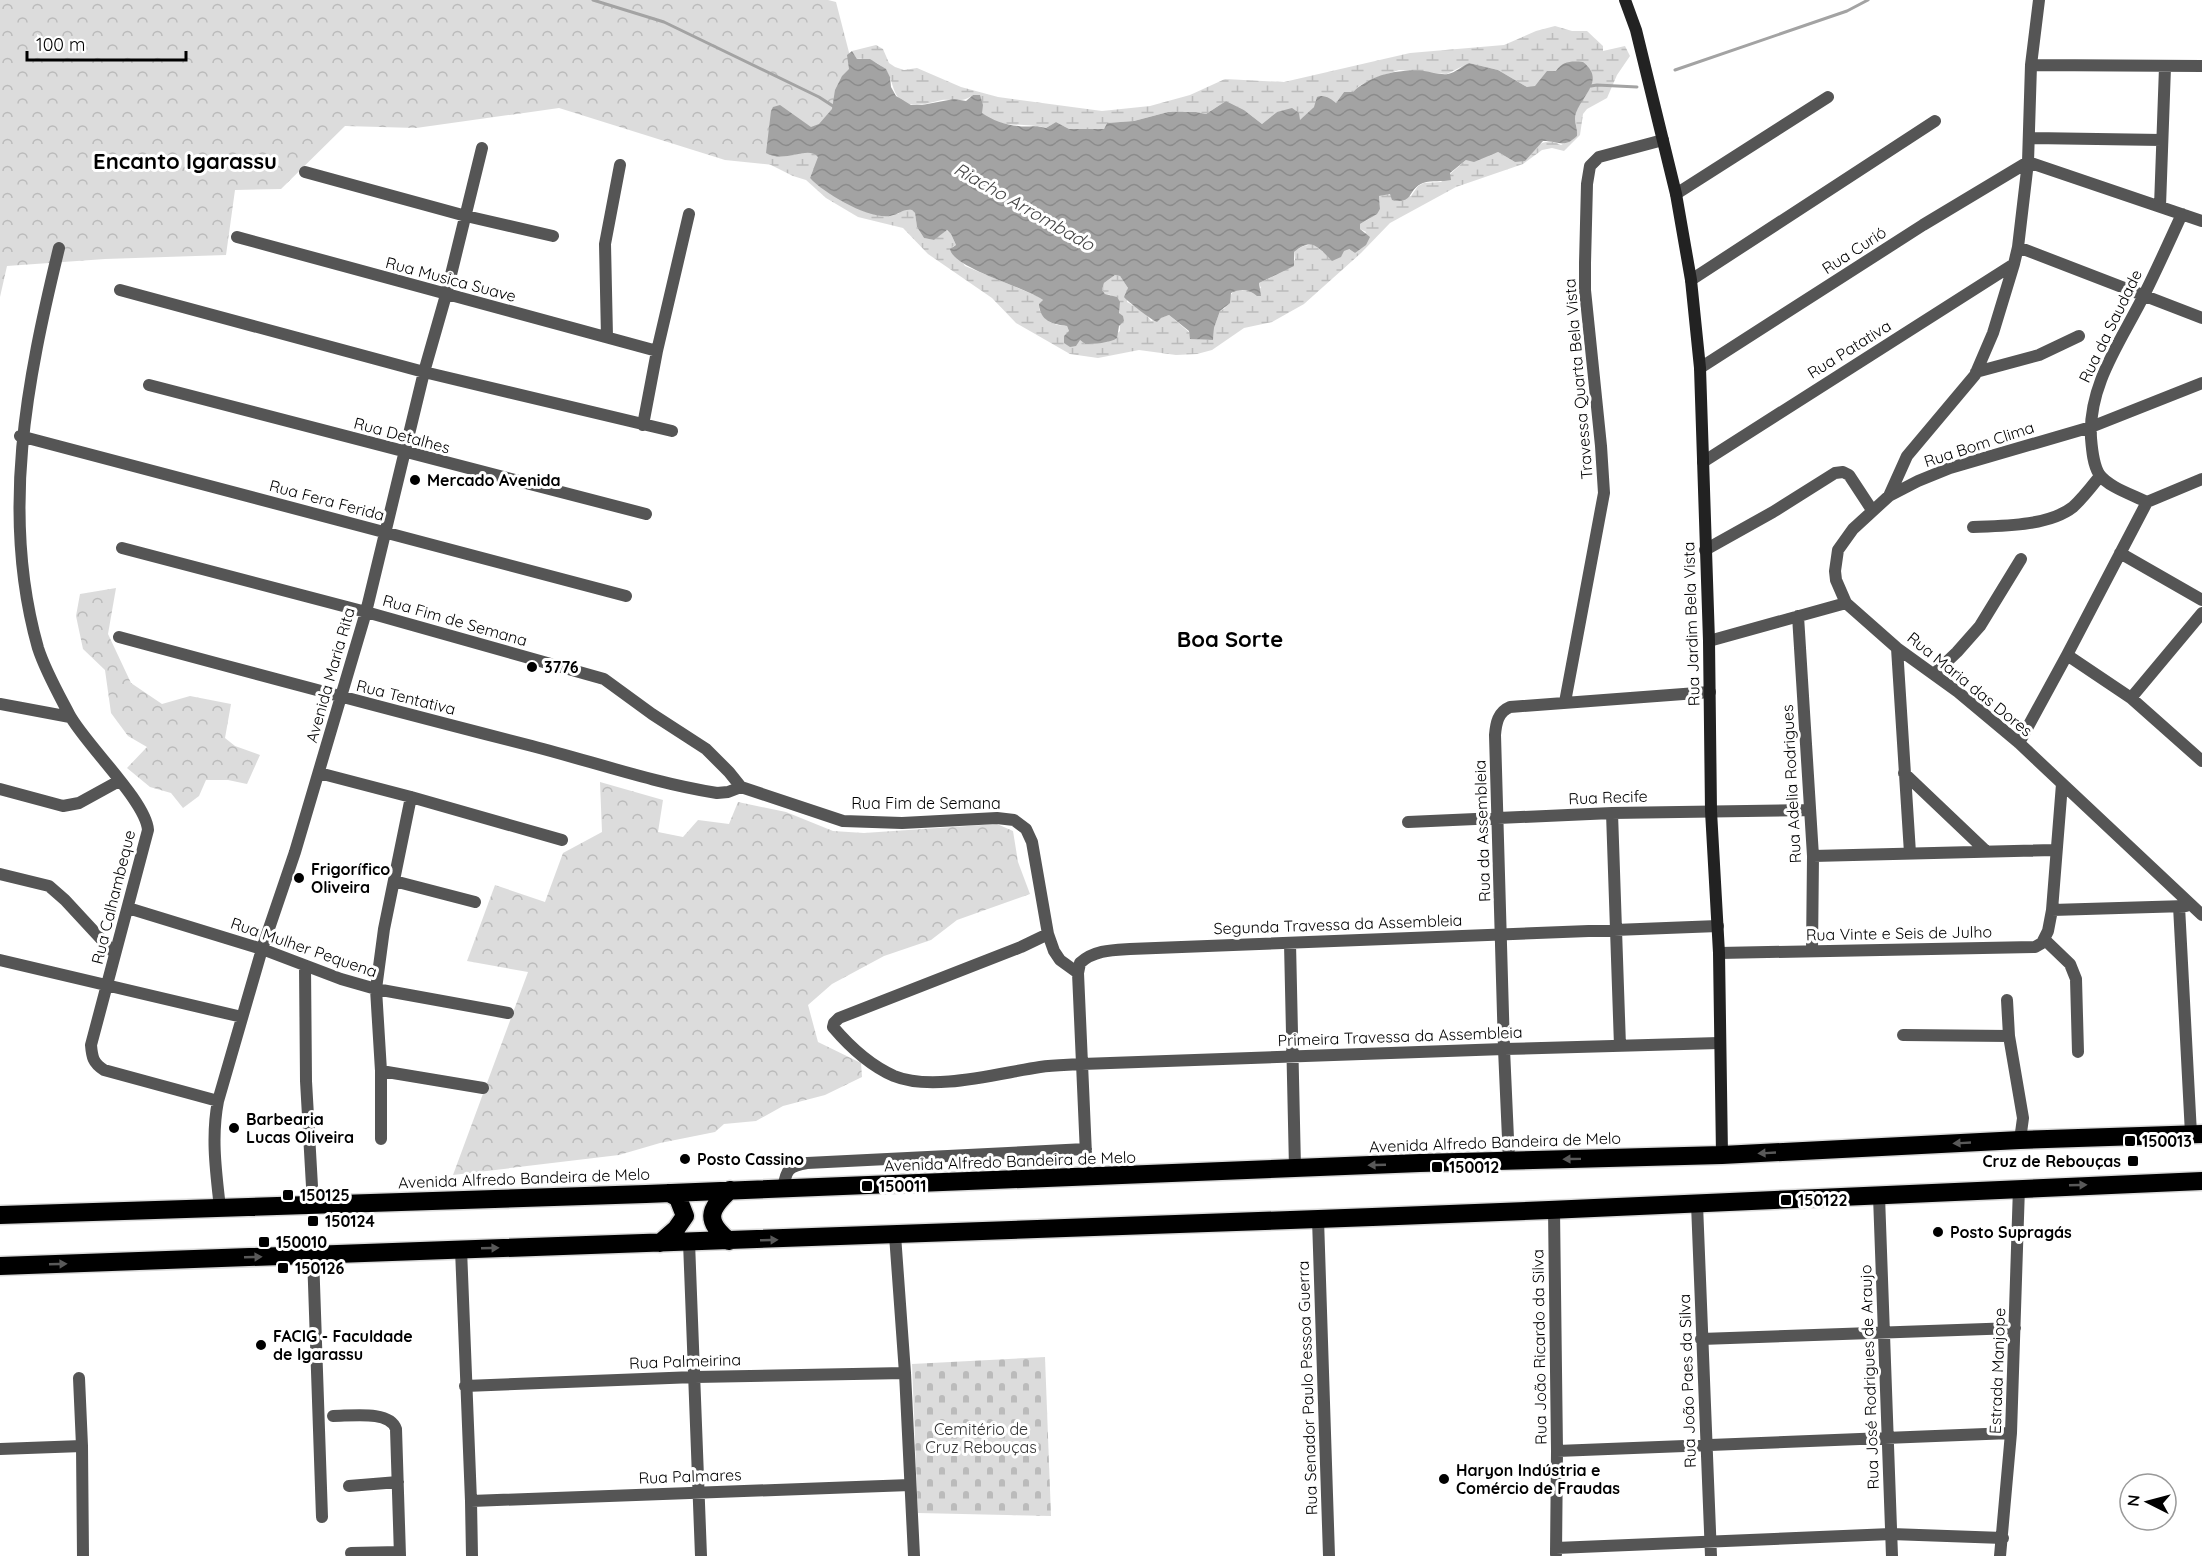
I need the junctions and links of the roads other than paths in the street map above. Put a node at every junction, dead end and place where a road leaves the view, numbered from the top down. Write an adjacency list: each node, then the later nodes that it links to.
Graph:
1 (1625, 0): 9 (main road, Rua Jardim Bela Vista)
2 (2039, 0): 3 (street)
3 (2031, 65): 5 (street); 8 (street)
4 (2202, 66): 5 (street)
5 (2165, 67): 10 (street)
6 (1828, 97): 15 (street)
7 (1935, 121): 26 (street)
8 (2029, 138): 10 (street); 12 (street)
9 (1663, 140): 15 (main road, Rua Jardim Bela Vista); 71 (street, Travessa Quarta Bela Vista)
10 (2162, 140): 16 (street)
11 (482, 148): 19 (street, Avenida Maria Rita)
12 (2028, 162): 16 (street); 23 (street); 34 (street, Rua Curió)
13 (620, 165): 32 (street)
14 (305, 172): 19 (street)
15 (1676, 195): 26 (main road, Rua Jardim Bela Vista)
16 (2160, 206): 18 (street)
17 (689, 214): 33 (street)
18 (2182, 214): 20 (street); 29 (street, Rua da Saudade)
19 (466, 216): 21 (street); 28 (street, Avenida Maria Rita)
20 (2202, 221)
21 (553, 236)
22 (237, 237): 28 (street, Rua Musica Suave)
23 (2018, 247): 25 (street); 29 (street)
24 (58, 248): 42 (street, Rua Calhambeque)
25 (2014, 264): 36 (street); 44 (street, Rua Patativa)
26 (1691, 280): 34 (main road, Rua Jardim Bela Vista)
27 (120, 290): 35 (street)
28 (446, 295): 32 (street, Rua Musica Suave); 35 (street, Avenida Maria Rita)
29 (2144, 295): 30 (street); 40 (street, Rua da Saudade)
30 (2202, 318)
31 (2079, 336): 36 (street)
32 (607, 337): 33 (street, Rua Musica Suave)
33 (657, 351): 39 (street)
34 (1700, 368): 44 (main road, Rua Jardim Bela Vista)
35 (424, 372): 39 (street); 43 (street, Avenida Maria Rita)
36 (1977, 372): 47 (street)
37 (2202, 383): 40 (street, Rua Bom Clima)
38 (149, 385): 43 (street, Rua Detalhes)
39 (643, 424): 41 (street)
40 (2091, 427): 45 (street, Rua da Saudade); 47 (street, Rua Bom Clima)
41 (672, 431)
42 (20, 436): 52 (street, Rua Fera Ferida); 73 (street, Rua Calhambeque)
43 (404, 453): 50 (street, Rua Detalhes); 52 (street, Avenida Maria Rita)
44 (1703, 462): 54 (main road, Rua Jardim Bela Vista)
45 (2100, 476): 48 (street); 51 (street)
46 (2202, 479): 48 (street)
47 (1889, 496): 49 (street, Rua Bom Clima)
48 (2146, 502): 55 (street)
49 (1872, 510): 54 (street); 59 (street, Rua Bom Clima)
50 (646, 514)
51 (1973, 526)
52 (386, 532): 57 (street, Rua Fera Ferida); 60 (street, Avenida Maria Rita)
53 (122, 548): 60 (street, Rua Fim de Semana)
54 (1705, 550): 64 (main road, Rua Jardim Bela Vista)
55 (2120, 553): 58 (street); 66 (street)
56 (2021, 559): 67 (street)
57 (626, 596)
58 (2202, 600)
59 (1846, 603): 62 (street); 65 (street, Rua Maria das Dores)
60 (366, 612): 69 (street, Avenida Maria Rita); 80 (street, Rua Fim de Semana)
61 (2202, 613): 70 (street)
62 (1798, 616): 64 (street); 83 (street, Rua Adelia Rodrigues)
63 (119, 637): 69 (street, Rua Tentativa)
64 (1709, 641): 68 (main road, Rua Jardim Bela Vista)
65 (1897, 648): 67 (street, Rua Maria das Dores); 77 (street)
66 (2067, 655): 70 (street); 74 (street)
67 (1934, 675): 74 (street, Rua Maria das Dores)
68 (1710, 692): 71 (street, Rua da Assembleia); 84 (main road, Rua Jardim Bela Vista)
69 (342, 698): 76 (street, Avenida Maria Rita); 80 (street, Rua Tentativa)
70 (2131, 698): 75 (street)
71 (1565, 702): 86 (street, Rua da Assembleia)
72 (0, 704): 73 (street)
73 (70, 717): 78 (street, Rua Calhambeque)
74 (2019, 743): 79 (street, Rua Maria das Dores)
75 (2202, 761)
76 (319, 773): 82 (street); 107 (street, Avenida Maria Rita)
77 (1904, 773): 90 (street); 91 (street)
78 (119, 781): 81 (street); 98 (street, Rua Calhambeque)
79 (2062, 783): 89 (street); 97 (street, Rua Maria das Dores)
80 (741, 787): 103 (street, Rua Fim de Semana)
81 (0, 789)
82 (411, 797): 88 (street); 94 (street)
83 (1809, 810): 84 (street, Rua Recife); 92 (street, Rua Adelia Rodrigues)
84 (1711, 811): 85 (street, Rua Recife); 101 (main road, Rua Jardim Bela Vista)
85 (1612, 813): 86 (street, Rua Recife); 102 (street)
86 (1498, 819): 87 (street, Rua Recife); 104 (street, Rua da Assembleia)
87 (1408, 822)
88 (562, 840)
89 (2056, 850): 90 (street); 99 (street)
90 (1986, 851): 91 (street)
91 (1910, 853): 92 (street)
92 (1813, 856): 108 (street, Rua Adelia Rodrigues)
93 (0, 874): 110 (street)
94 (394, 881): 95 (street); 115 (street)
95 (475, 903)
96 (2179, 906): 97 (street); 99 (street); 130 (street)
97 (2193, 906): 100 (street, Rua Maria das Dores)
98 (128, 908): 107 (street, Rua Mulher Pequena); 110 (street, Rua Calhambeque)
99 (2052, 910): 105 (street)
100 (2202, 915)
101 (1718, 926): 102 (street, Segunda Travessa da Assembleia); 109 (main road, Rua Jardim Bela Vista)
102 (1617, 930): 104 (street, Segunda Travessa da Assembleia); 122 (street)
103 (1048, 934): 113 (street, Rua Fim de Semana); 126 (street, Primeira Travessa da Assembleia)
104 (1502, 934): 106 (street, Segunda Travessa da Assembleia); 123 (street, Rua da Assembleia)
105 (2044, 939): 108 (street, Rua Vinte e Seis de Julho); 124 (street)
106 (1290, 943): 113 (street, Segunda Travessa da Assembleia); 125 (street)
107 (262, 949): 112 (street, Rua Mulher Pequena); 118 (street, Avenida Maria Rita)
108 (1812, 951): 109 (street, Rua Vinte e Seis de Julho)
109 (1719, 952): 121 (main road, Rua Jardim Bela Vista)
110 (115, 954): 114 (street, Rua Calhambeque)
111 (0, 960): 114 (street)
112 (305, 966): 115 (street, Rua Mulher Pequena); 144 (street)
113 (1078, 973): 126 (street)
114 (108, 986): 118 (street); 129 (street, Rua Calhambeque)
115 (376, 989): 117 (street, Rua Mulher Pequena); 127 (street)
116 (2007, 1000): 120 (street)
117 (508, 1013)
118 (242, 1017): 129 (street, Avenida Maria Rita)
119 (1903, 1035): 120 (street)
120 (2009, 1036): 132 (street)
121 (1719, 1043): 122 (street, Primeira Travessa da Assembleia); 134 (main road, Rua Jardim Bela Vista)
122 (1620, 1046): 123 (street, Primeira Travessa da Assembleia)
123 (1504, 1049): 125 (street, Primeira Travessa da Assembleia); 135 (street, Rua da Assembleia)
124 (2078, 1052)
125 (1294, 1056): 126 (street, Primeira Travessa da Assembleia); 136 (street)
126 (1082, 1064): 133 (street)
127 (381, 1071): 128 (street); 131 (street)
128 (483, 1088)
129 (218, 1101): 146 (street, Avenida Maria Rita)
130 (2196, 1134): 132 (highway, Avenida Alfredo Bandeira de Melo)
131 (381, 1139)
132 (2020, 1140): 134 (highway, Avenida Alfredo Bandeira de Melo, one-way to 134)
133 (1086, 1149): 137 (street); 140 (street)
134 (1722, 1155): 135 (highway, Avenida Alfredo Bandeira de Melo, one-way to 135)
135 (1509, 1161): 136 (highway, Avenida Alfredo Bandeira de Melo, one-way to 136)
136 (1295, 1168): 137 (highway, Avenida Alfredo Bandeira de Melo)
137 (1088, 1177): 140 (highway, Avenida Alfredo Bandeira de Melo)
138 (2202, 1181): 139 (highway, one-way to 138)
139 (2019, 1187): 143 (highway); 157 (street, Estrada Manjope)
140 (783, 1189): 141 (highway, Avenida Alfredo Bandeira de Melo)
141 (730, 1190): 142 (highway, Avenida Alfredo Bandeira de Melo); 151 (highway)
142 (669, 1193): 144 (highway, Avenida Alfredo Bandeira de Melo); 153 (highway)
143 (1879, 1196): 145 (highway); 158 (street, Rua José Rodrigues de Araujo)
144 (313, 1204): 146 (highway, Avenida Alfredo Bandeira de Melo)
145 (1697, 1204): 147 (highway); 159 (street, Rua João Paes da Silva)
146 (220, 1208): 148 (highway, Avenida Alfredo Bandeira de Melo)
147 (1554, 1210): 149 (highway); 170 (street, Rua João Ricardo da Silva)
148 (0, 1215)
149 (1318, 1219): 150 (highway); 187 (street, Rua Senador Paulo Pessoa Guerra)
150 (895, 1235): 151 (highway, one-way to 150); 160 (street)
151 (729, 1241): 152 (highway)
152 (689, 1242): 153 (highway); 161 (street)
153 (660, 1243): 154 (highway, one-way to 153)
154 (461, 1249): 155 (highway); 163 (street)
155 (313, 1255): 156 (highway, one-way to 155); 176 (street)
156 (0, 1266)
157 (2015, 1328): 158 (street); 165 (street, Estrada Manjope)
158 (1885, 1334): 159 (street); 166 (street, Rua José Rodrigues de Araujo)
159 (1701, 1339): 167 (street, Rua João Paes da Silva)
160 (905, 1373): 161 (street, Rua Palmeirina); 172 (street)
161 (695, 1377): 163 (street, Rua Palmeirina); 174 (street)
162 (79, 1378): 168 (street)
163 (465, 1386): 175 (street)
164 (333, 1416): 171 (street)
165 (2011, 1433): 166 (street); 178 (street, Estrada Manjope)
166 (1887, 1439): 167 (street); 177 (street, Rua José Rodrigues de Araujo)
167 (1707, 1444): 170 (street); 179 (street, Rua João Paes da Silva)
168 (81, 1446): 169 (street); 183 (street)
169 (0, 1449)
170 (1557, 1451): 180 (street, Rua João Ricardo da Silva)
171 (398, 1482): 173 (street); 182 (street)
172 (910, 1485): 174 (street, Rua Palmares); 186 (street)
173 (349, 1486)
174 (698, 1492): 175 (street, Rua Palmares); 185 (street)
175 (471, 1501): 184 (street)
176 (322, 1517)
177 (1892, 1534): 178 (street); 179 (street); 189 (street, Rua José Rodrigues de Araujo)
178 (2003, 1538): 190 (street, Estrada Manjope)
179 (1711, 1542): 180 (street); 188 (street, Rua João Paes da Silva)
180 (1556, 1552)
181 (351, 1553): 182 (street)
182 (400, 1554)
183 (83, 1556)
184 (472, 1556)
185 (700, 1556)
186 (914, 1556)
187 (1329, 1556)
188 (1711, 1556)
189 (1892, 1556)
190 (2000, 1556)

